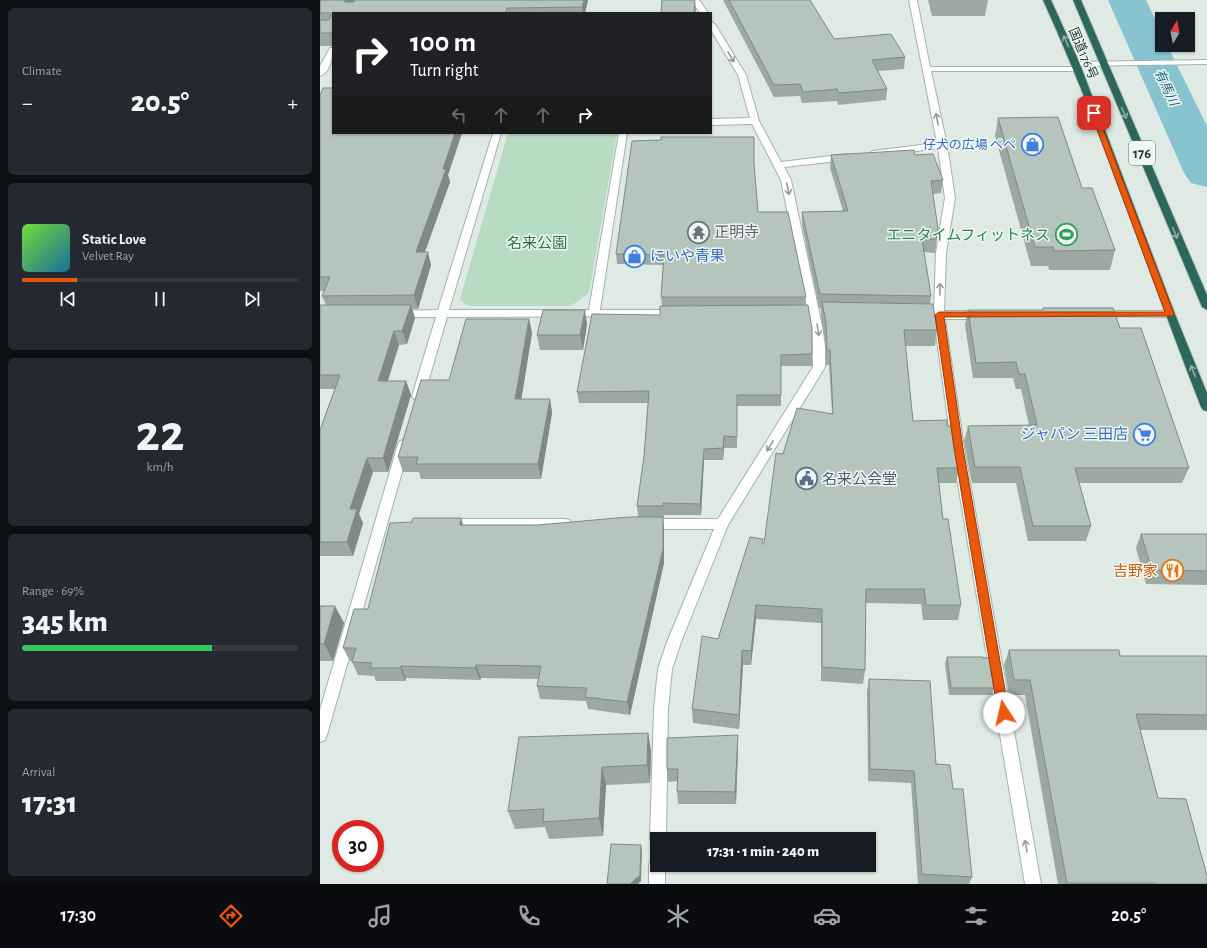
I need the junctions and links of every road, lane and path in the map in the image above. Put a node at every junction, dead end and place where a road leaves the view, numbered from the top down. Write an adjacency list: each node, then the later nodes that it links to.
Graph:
1 (695, 0): 5 (street)
2 (913, 0): 11 (street)
3 (1047, 0): 10 (highway, 国道176号 / 176, one-way to 3)
4 (1077, 0): 9 (highway, 国道176号 / 176)
5 (703, 12)
6 (712, 28): 13 (street, one-way to 13)
7 (332, 52): 12 (street)
8 (1207, 62): 9 (street)
9 (1103, 63): 10 (street); 19 (highway, 国道176号 / 176, one-way to 19)
10 (1077, 66): 11 (street); 26 (highway, 国道176号 / 176)
11 (927, 69): 17 (street, one-way to 11)
12 (320, 74)
13 (755, 121): 14 (street); 18 (street)
14 (712, 122)
15 (497, 134): 23 (street)
16 (623, 134): 20 (street)
17 (942, 145): 18 (street); 27 (street, one-way to 17)
18 (778, 165): 36 (street, one-way to 36)
19 (1207, 307)
20 (594, 313): 21 (street); 23 (street)
21 (688, 313)
22 (388, 314): 23 (street)
23 (441, 314): 29 (street)
24 (924, 314): 27 (street)
25 (1090, 314): 26 (street)
26 (1170, 314): 30 (highway, 国道176号 / 176, one-way to 26)
27 (939, 315): 28 (street); 42 (street, one-way to 27)
28 (995, 315)
29 (415, 404)
30 (1207, 407)
31 (406, 434): 37 (street)
32 (396, 524): 37 (street)
33 (436, 524): 34 (street)
34 (579, 524)
35 (635, 524): 36 (street)
36 (722, 524): 39 (street)
37 (380, 525): 38 (street)
38 (320, 735)
39 (658, 832)
40 (657, 872): 41 (street)
41 (657, 884)
42 (1033, 884)

